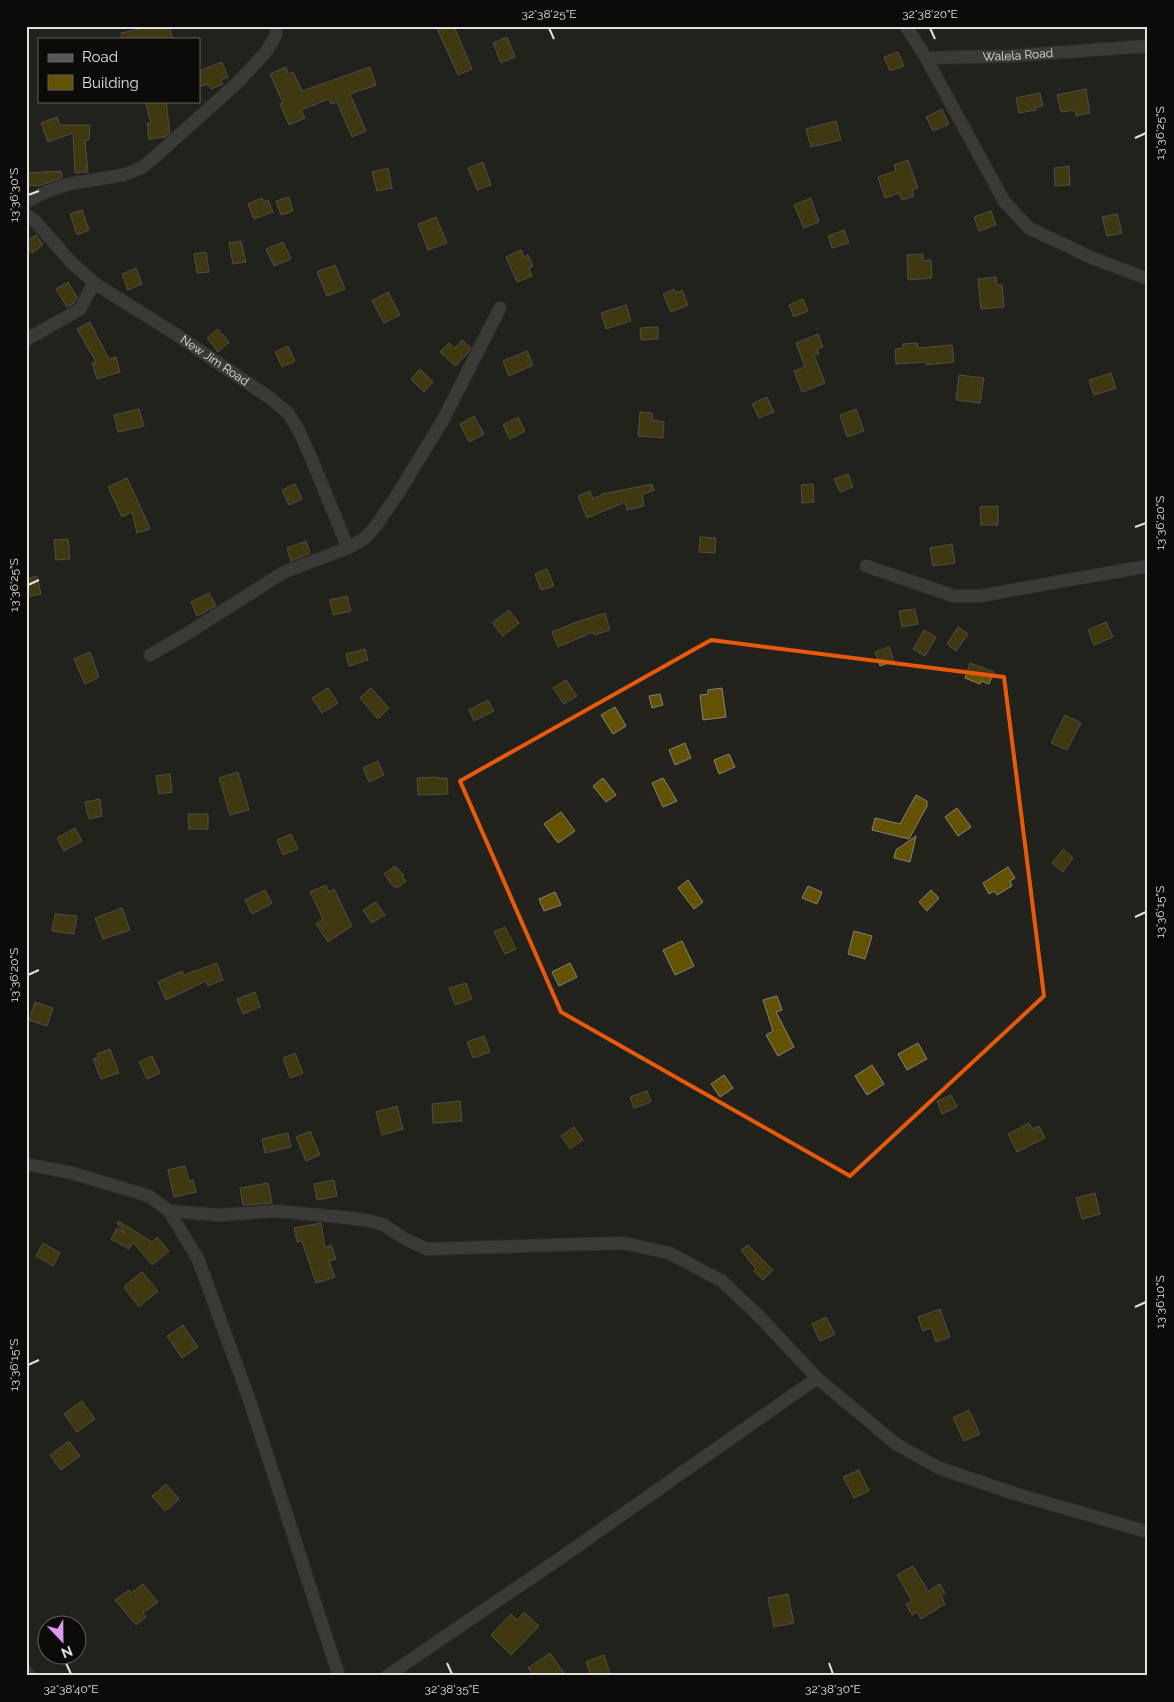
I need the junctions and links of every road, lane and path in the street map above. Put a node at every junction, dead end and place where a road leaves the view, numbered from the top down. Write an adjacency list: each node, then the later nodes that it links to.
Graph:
1 (276, 26): 5 (street)
2 (906, 26): 4 (street)
3 (1148, 46): 4 (street, Walela Road)
4 (926, 58): 7 (street)
5 (26, 202)
6 (26, 215): 8 (street, New Jim Road)
7 (1148, 279)
8 (94, 283): 10 (street); 11 (street, New Jim Road)
9 (500, 308): 11 (street)
10 (26, 340)
11 (348, 548): 14 (street)
12 (866, 566): 13 (street)
13 (1148, 566)
14 (150, 655)
15 (26, 1164): 16 (street)
16 (169, 1211): 17 (street); 21 (street)
17 (818, 1378): 18 (street); 22 (street)
18 (1148, 1532)
19 (26, 1672): 20 (street)
20 (30, 1676)
21 (339, 1676)
22 (387, 1676)

